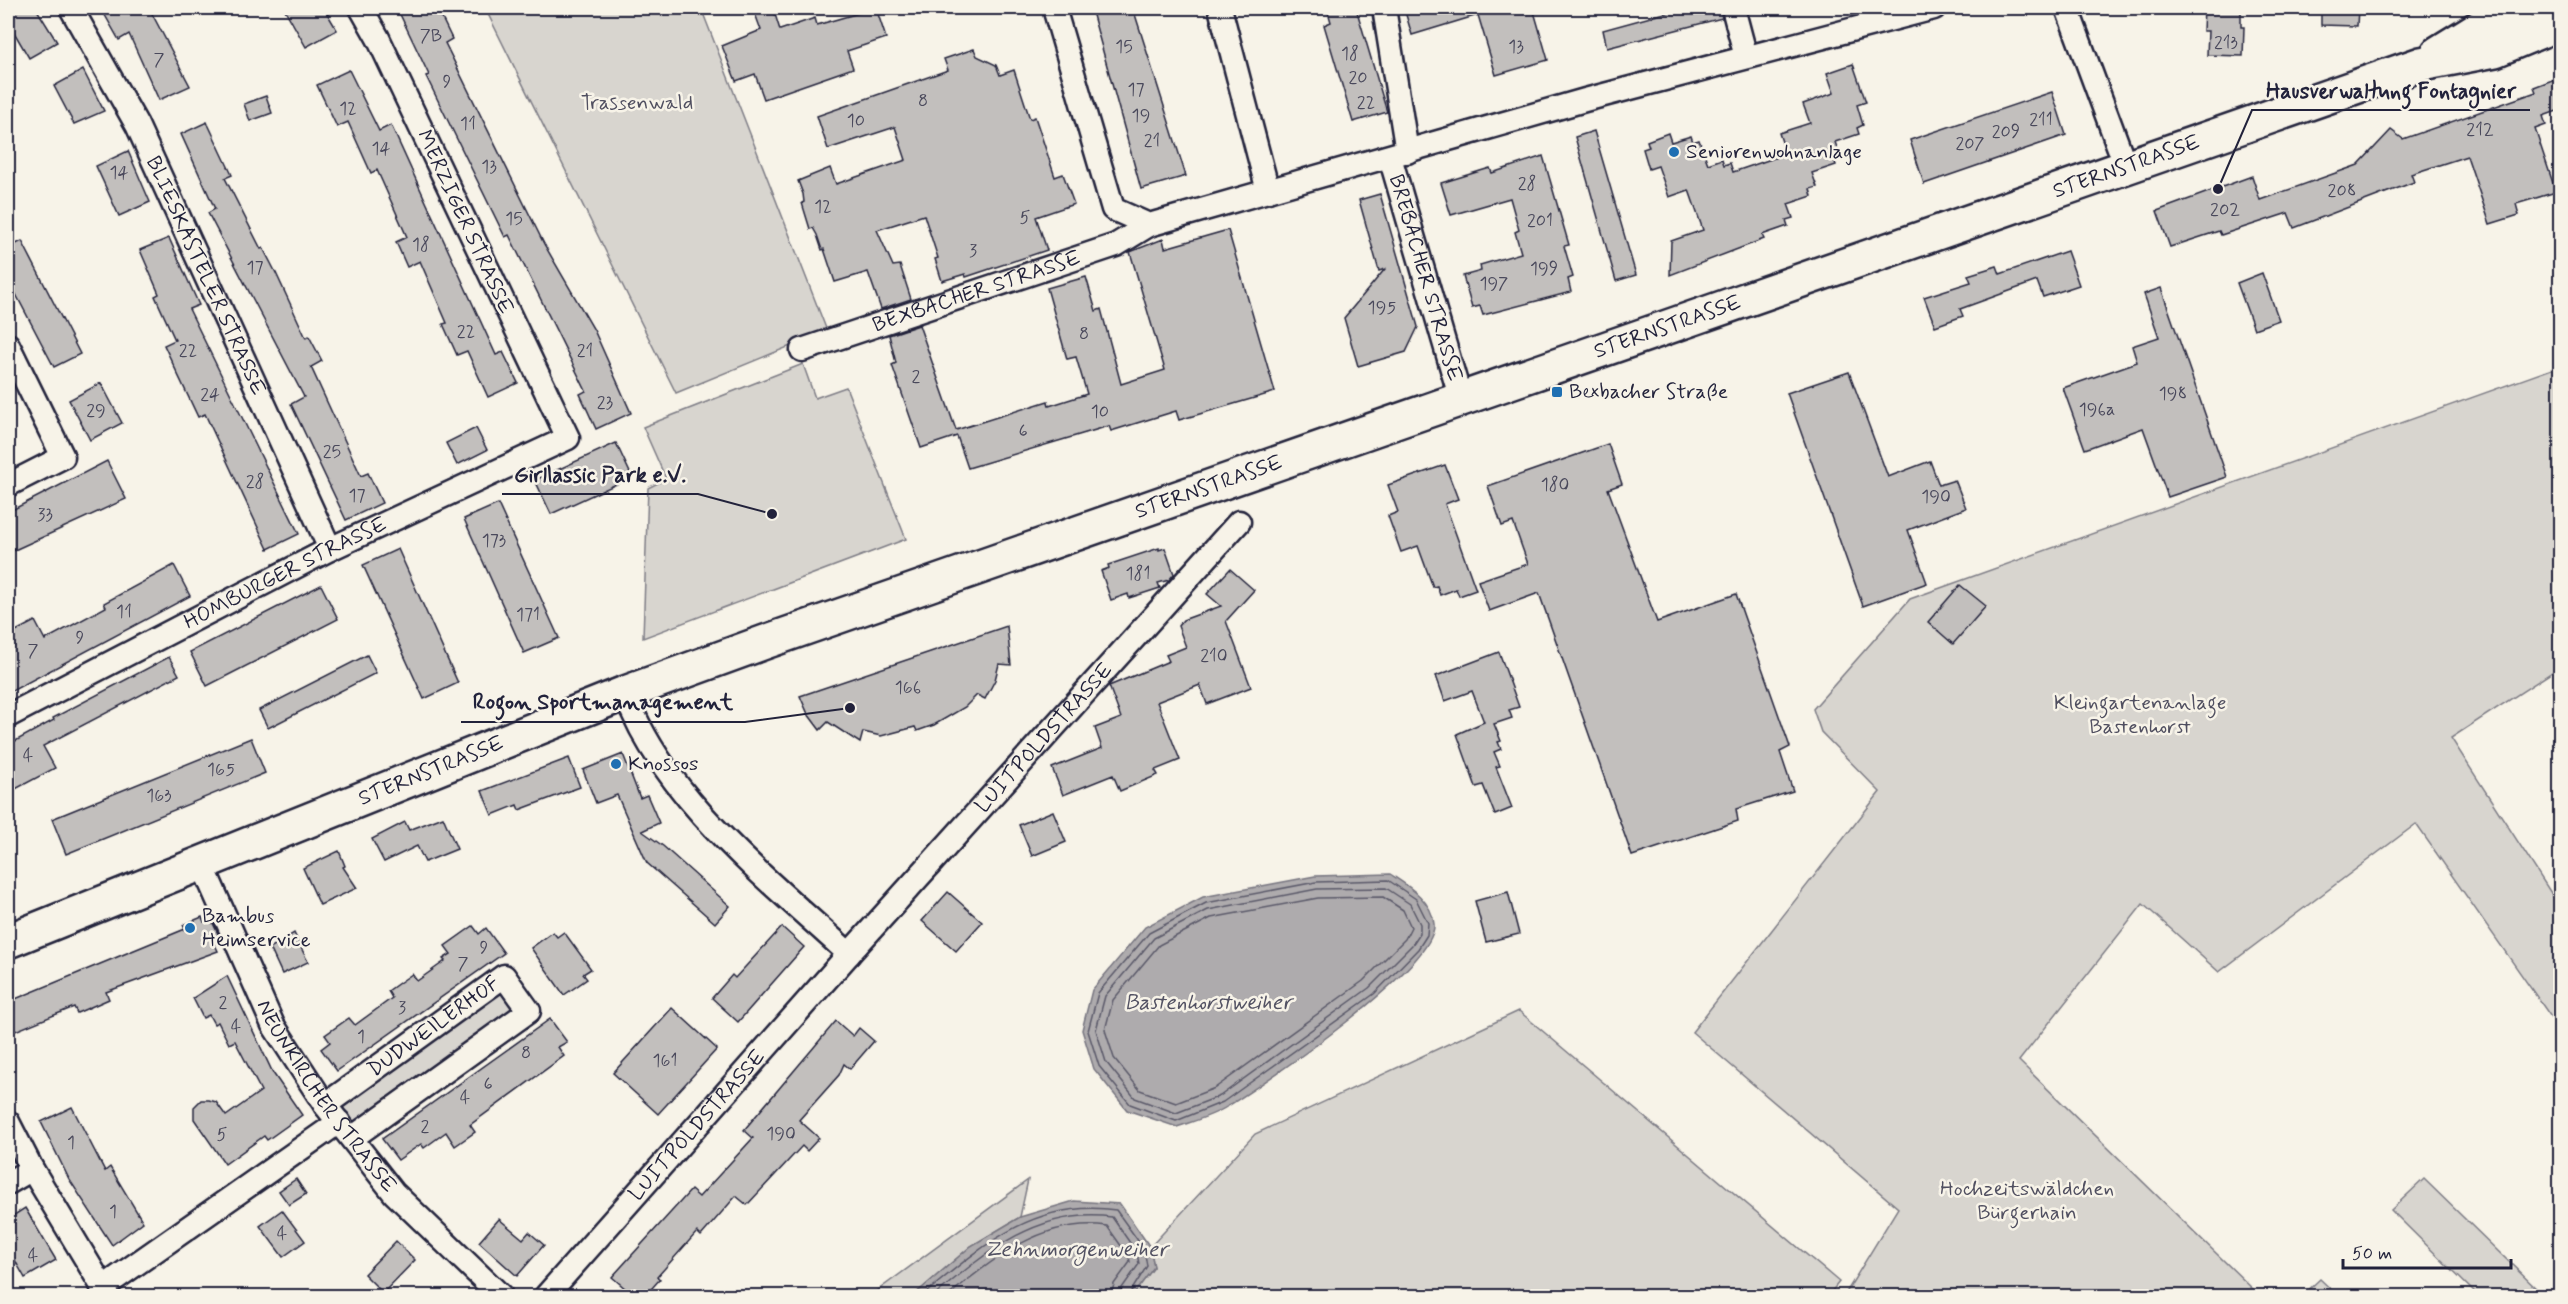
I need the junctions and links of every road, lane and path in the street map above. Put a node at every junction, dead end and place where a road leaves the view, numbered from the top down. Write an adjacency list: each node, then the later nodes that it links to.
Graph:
1 (71, 8): 23 (street, BLIESKASTELER STRASSE)
2 (361, 8): 20 (street, MERZIGER STRASSE)
3 (1054, 8): 16 (street)
4 (1220, 8): 15 (street)
5 (1384, 8): 13 (street, BREBACHER STRASSE)
6 (1733, 8): 11 (street)
7 (1934, 8): 11 (street, BEXBACHER STRASSE)
8 (2067, 8): 14 (street)
9 (2517, 8): 12 (main road, STERNSTRASSE)
10 (2560, 23): 12 (main road, STERNSTRASSE)
11 (1746, 57): 13 (street, BEXBACHER STRASSE)
12 (2421, 64): 14 (main road, STERNSTRASSE)
13 (1398, 155): 15 (street, BEXBACHER STRASSE); 19 (street, BREBACHER STRASSE)
14 (2126, 167): 19 (main road, STERNSTRASSE)
15 (1268, 191): 16 (street, BEXBACHER STRASSE)
16 (1140, 221): 18 (street, BEXBACHER STRASSE)
17 (8, 345): 21 (street)
18 (802, 350)
19 (1461, 400): 24 (main road, STERNSTRASSE)
20 (568, 438): 23 (street, HOMBURGER STRASSE)
21 (8, 485)
22 (1239, 522): 28 (street, LUITPOLDSTRASSE)
23 (330, 549): 25 (street, HOMBURGER STRASSE)
24 (625, 693): 26 (main road, STERNSTRASSE); 28 (street)
25 (8, 716)
26 (201, 862): 27 (main road, STERNSTRASSE); 30 (street, NEUNKIRCHER STRASSE)
27 (8, 941)
28 (849, 954): 35 (street, LUITPOLDSTRASSE)
29 (8, 1122): 31 (street)
30 (339, 1122): 30 (street, DUDWEILERHOF); 33 (street); 34 (street, NEUNKIRCHER STRASSE)
31 (32, 1169): 32 (street); 33 (street)
32 (8, 1183)
33 (105, 1292)
34 (501, 1296)
35 (546, 1296)

